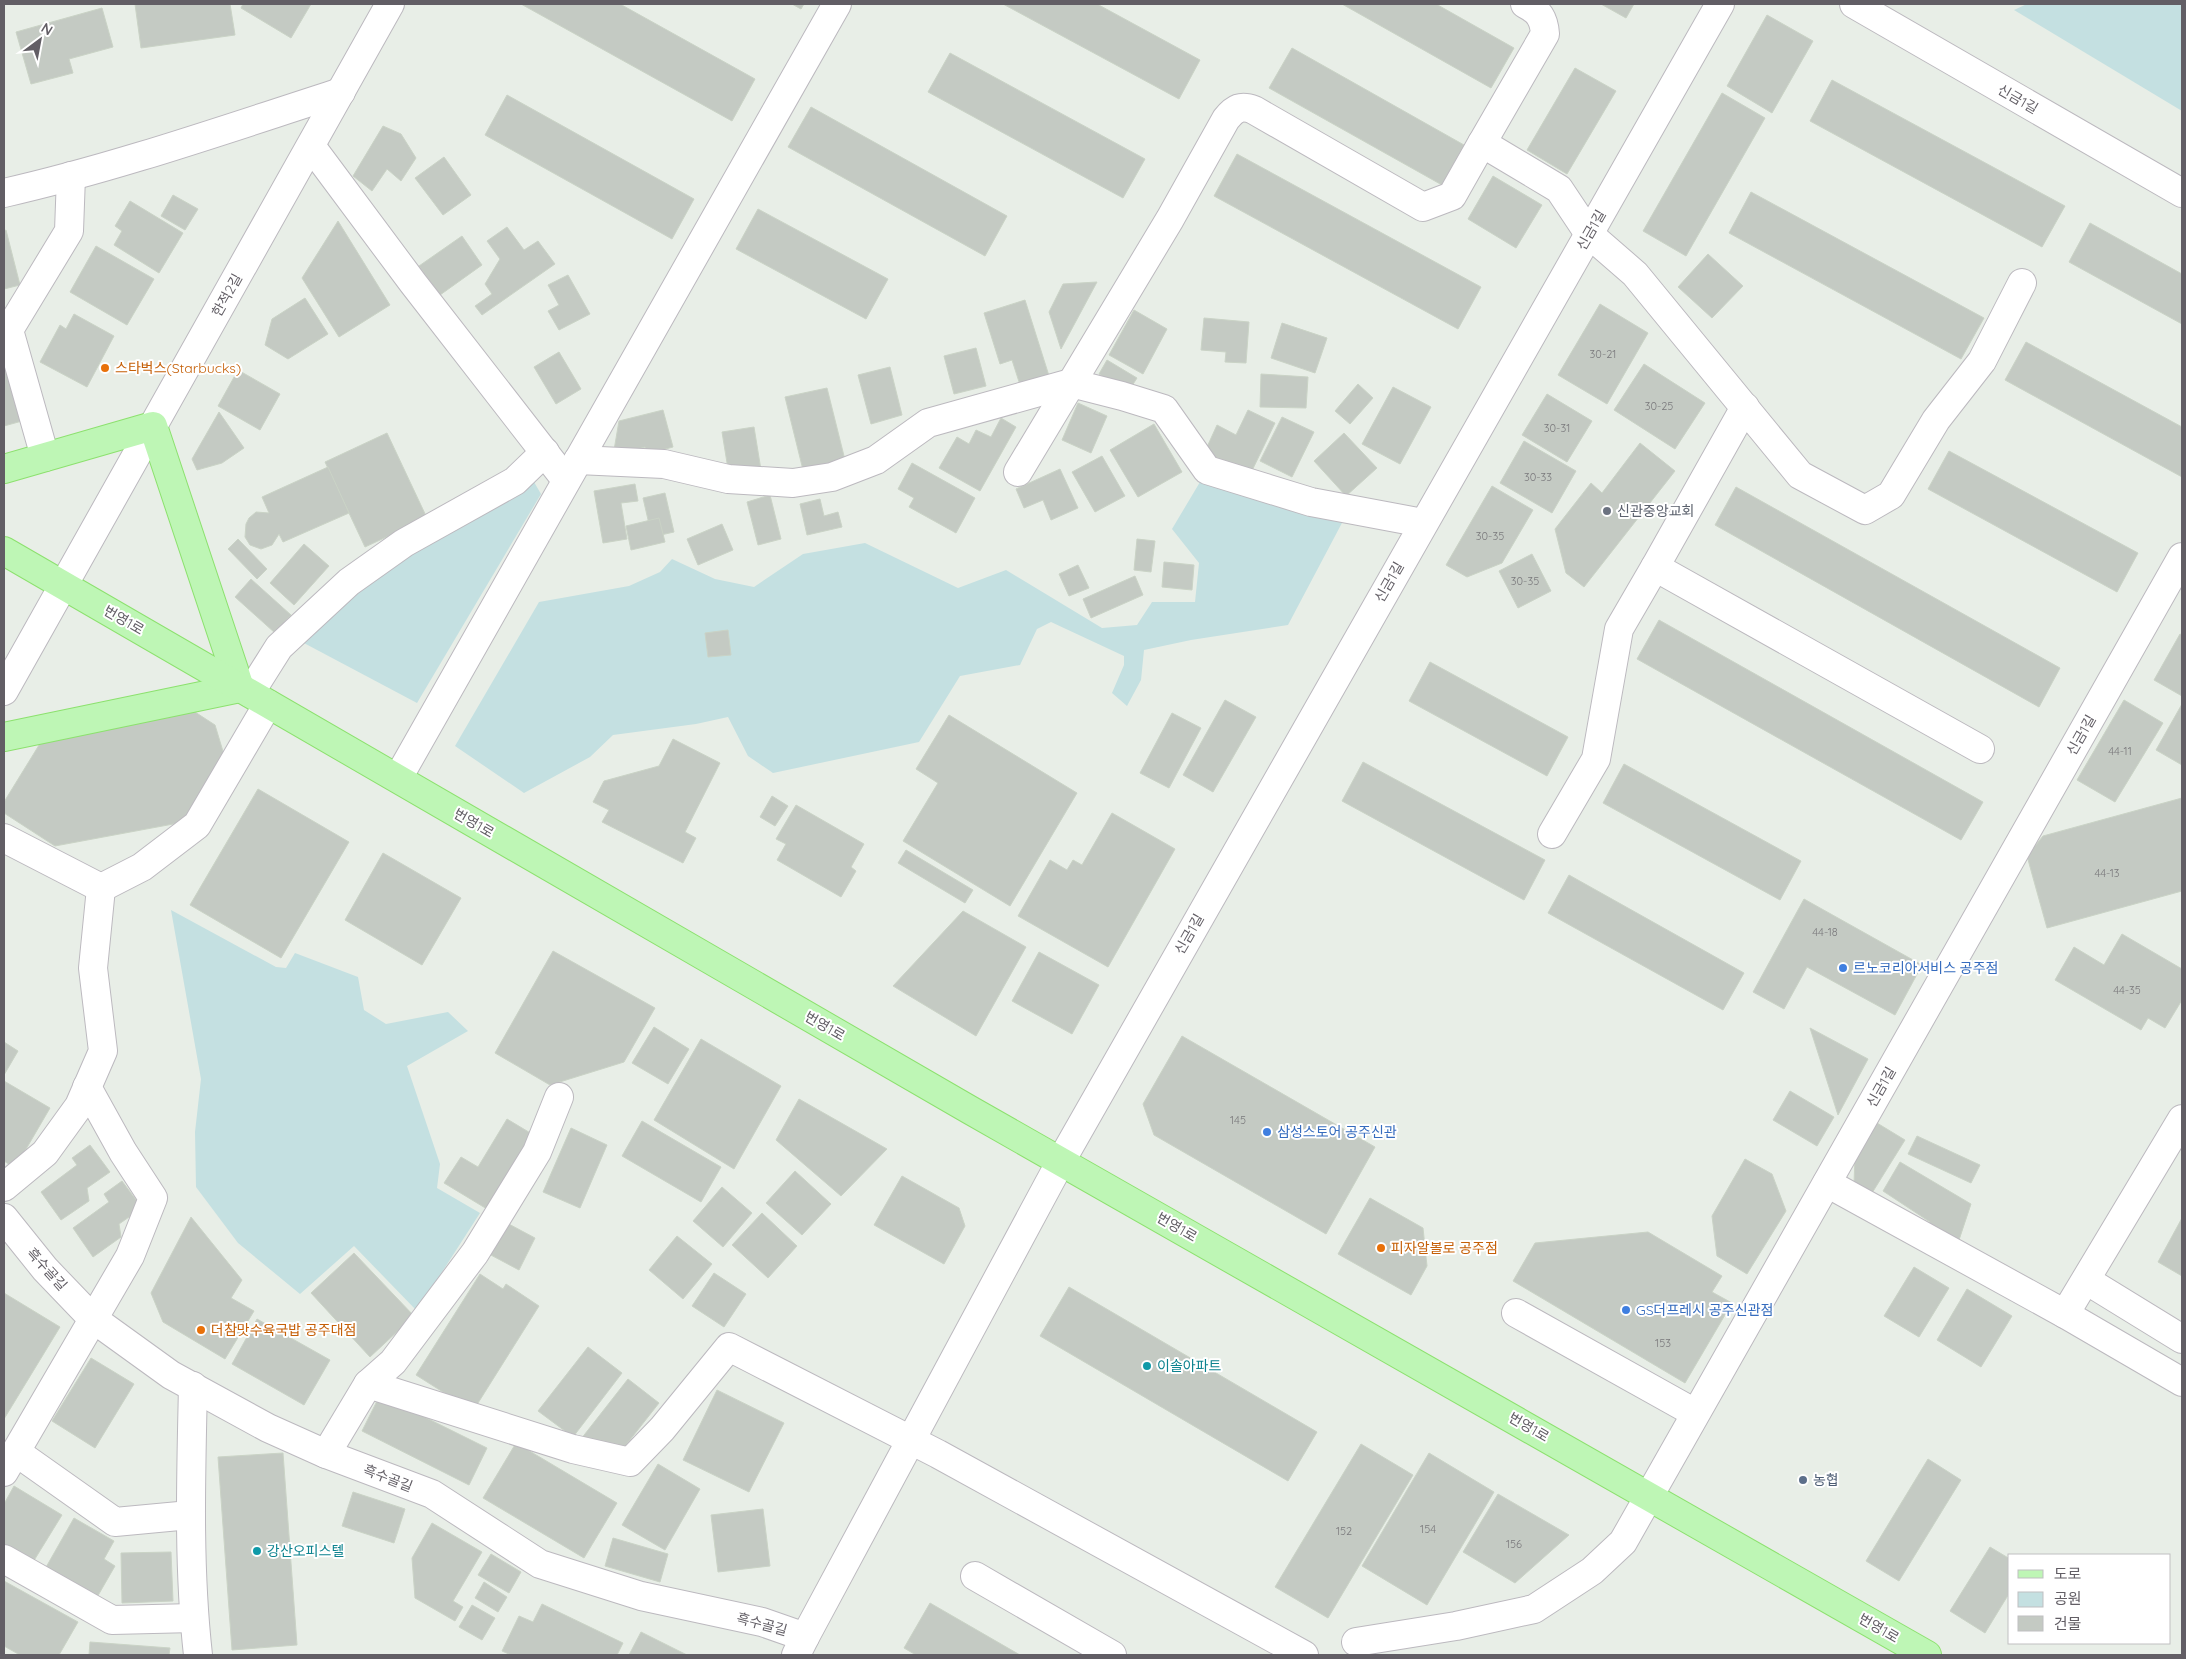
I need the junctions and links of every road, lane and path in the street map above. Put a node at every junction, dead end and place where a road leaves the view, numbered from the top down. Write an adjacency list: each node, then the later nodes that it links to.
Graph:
1 (390, 4): 6 (street, 한적2길)
2 (837, 4): 20 (street)
3 (1525, 4): 7 (street)
4 (1720, 4): 12 (street, 신금1길)
5 (1854, 4): 11 (street, 신금1길)
6 (341, 92): 8 (street, 한적2길); 9 (street)
7 (1482, 143): 12 (street); 14 (street)
8 (312, 146): 16 (street, 한적2길); 17 (street)
9 (71, 176): 10 (street); 18 (street)
10 (4, 193)
11 (2182, 193)
12 (1589, 234): 15 (street); 22 (street, 신금1길)
13 (2022, 283): 15 (street)
14 (1071, 383): 20 (street); 21 (street); 22 (street)
15 (1745, 407): 24 (street)
16 (153, 426): 18 (main road); 26 (street, 한적2길); 28 (main road)
17 (545, 452): 20 (street); 28 (street)
18 (45, 457): 19 (main road)
19 (4, 469)
20 (572, 470): 31 (street)
21 (1018, 472)
22 (1423, 523): 38 (street, 신금1길)
23 (4, 551): 26 (main road, 번영1로)
24 (1655, 567): 30 (street); 32 (street)
25 (2180, 567): 39 (street, 신금1길)
26 (63, 586): 27 (street, 한적2길); 28 (main road, 번영1로)
27 (4, 691)
28 (253, 695): 29 (main road); 31 (main road, 번영1로); 34 (street)
29 (4, 737)
30 (1980, 749)
31 (398, 778): 38 (main road, 번영1로)
32 (1552, 834)
33 (4, 838): 34 (street)
34 (101, 888): 35 (street)
35 (87, 1087): 40 (street); 45 (street)
36 (559, 1097): 48 (street)
37 (2182, 1119): 42 (street)
38 (1060, 1161): 51 (street, 신금1길); 54 (main road, 번영1로)
39 (1826, 1183): 44 (street); 50 (street)
40 (4, 1187)
41 (5, 1225): 45 (street, 흑수골길)
42 (2086, 1280): 44 (street); 46 (street)
43 (1516, 1312): 50 (street)
44 (2065, 1314): 47 (street)
45 (92, 1318): 49 (street, 흑수골길); 53 (street)
46 (2182, 1339)
47 (2182, 1382)
48 (368, 1384): 51 (street); 52 (street)
49 (193, 1386): 52 (street, 흑수골길); 55 (street)
50 (1695, 1413): 54 (street)
51 (912, 1440): 60 (street, 신금1길); 63 (street)
52 (326, 1454): 60 (street, 흑수골길)
53 (10, 1462): 55 (street)
54 (1649, 1495): 59 (street); 64 (main road, 번영1로)
55 (190, 1515): 58 (street)
56 (4, 1559): 58 (street)
57 (975, 1576): 62 (street)
58 (194, 1618): 61 (street)
59 (1356, 1642)
60 (800, 1646)
61 (198, 1655)
62 (1112, 1655)
63 (1304, 1655)
64 (1926, 1655)

